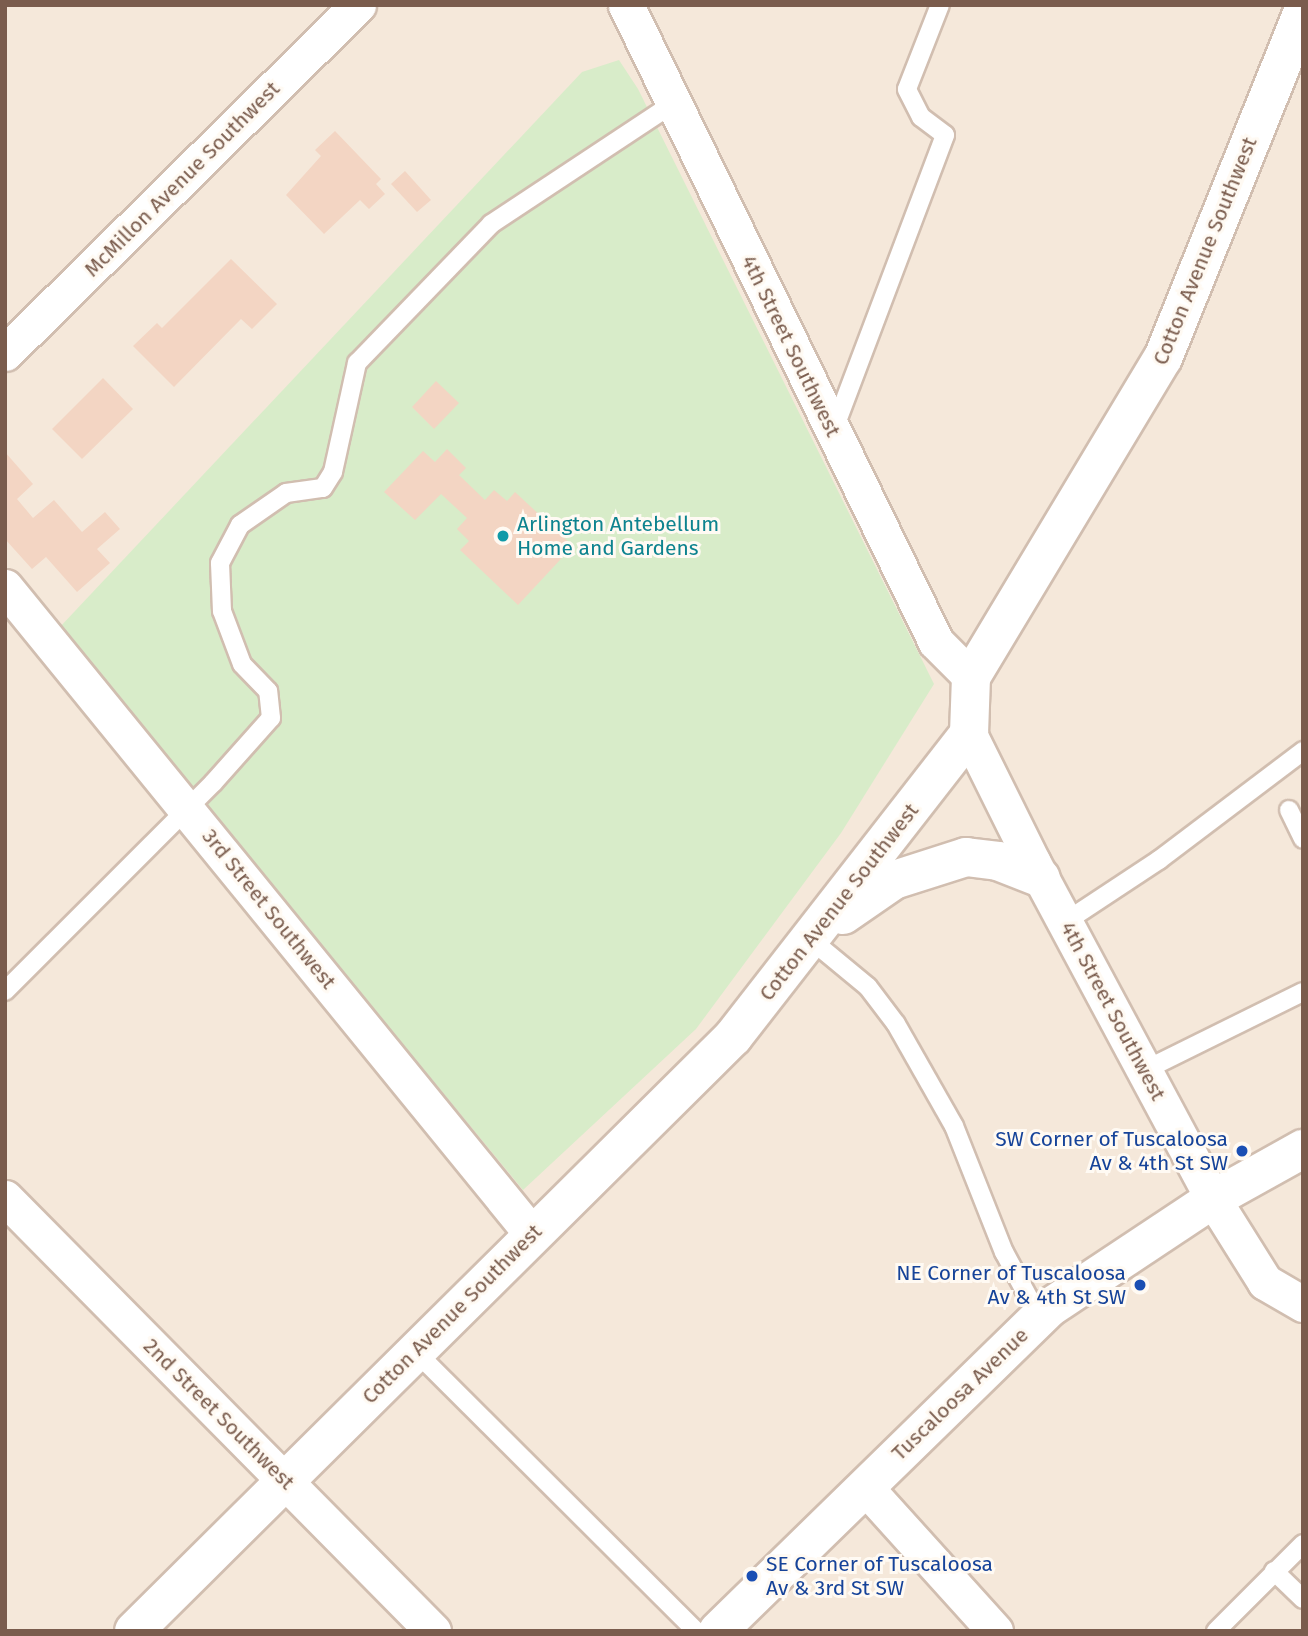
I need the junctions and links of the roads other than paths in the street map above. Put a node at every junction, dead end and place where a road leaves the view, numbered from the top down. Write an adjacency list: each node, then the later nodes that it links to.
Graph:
1 (358, 5): 6 (street, McMillon Avenue Southwest)
2 (626, 5): 5 (street, 4th Street Southwest)
3 (940, 5): 7 (lane)
4 (1303, 10): 9 (street, Cotton Avenue Southwest)
5 (674, 103): 7 (street, 4th Street Southwest); 12 (lane)
6 (5, 353)
7 (833, 433): 9 (street, 4th Street Southwest)
8 (5, 587): 12 (street, 3rd Street Southwest)
9 (971, 677): 10 (street, Cotton Avenue Southwest)
10 (969, 734): 15 (street, 4th Street Southwest); 17 (street, Cotton Avenue Southwest)
11 (1303, 751): 16 (lane)
12 (188, 809): 18 (lane); 24 (street, 3rd Street Southwest)
13 (1289, 810): 14 (lane)
14 (1303, 839)
15 (1041, 878): 16 (street, 4th Street Southwest); 17 (street)
16 (1065, 922): 20 (street, 4th Street Southwest)
17 (810, 939): 24 (street, Cotton Avenue Southwest); 26 (lane)
18 (5, 991)
19 (1303, 992): 20 (lane)
20 (1145, 1070): 23 (street, 4th Street Southwest)
21 (1303, 1149): 23 (street, Tuscaloosa Avenue)
22 (5, 1198): 28 (street, 2nd Street Southwest)
23 (1213, 1199): 25 (street, 4th Street Southwest); 26 (street, Tuscaloosa Avenue)
24 (531, 1234): 27 (street, Cotton Avenue Southwest)
25 (1303, 1304)
26 (1039, 1317): 29 (street, Tuscaloosa Avenue)
27 (415, 1351): 28 (street, Cotton Avenue Southwest); 35 (lane)
28 (286, 1481): 33 (street, Cotton Avenue Southwest); 34 (street, 2nd Street Southwest)
29 (865, 1487): 36 (street, Tuscaloosa Avenue); 37 (street)
30 (1303, 1544): 31 (lane)
31 (1274, 1571): 32 (lane); 38 (lane)
32 (1303, 1599)
33 (134, 1631)
34 (432, 1631)
35 (696, 1631)
36 (718, 1631)
37 (995, 1631)
38 (1216, 1631)

